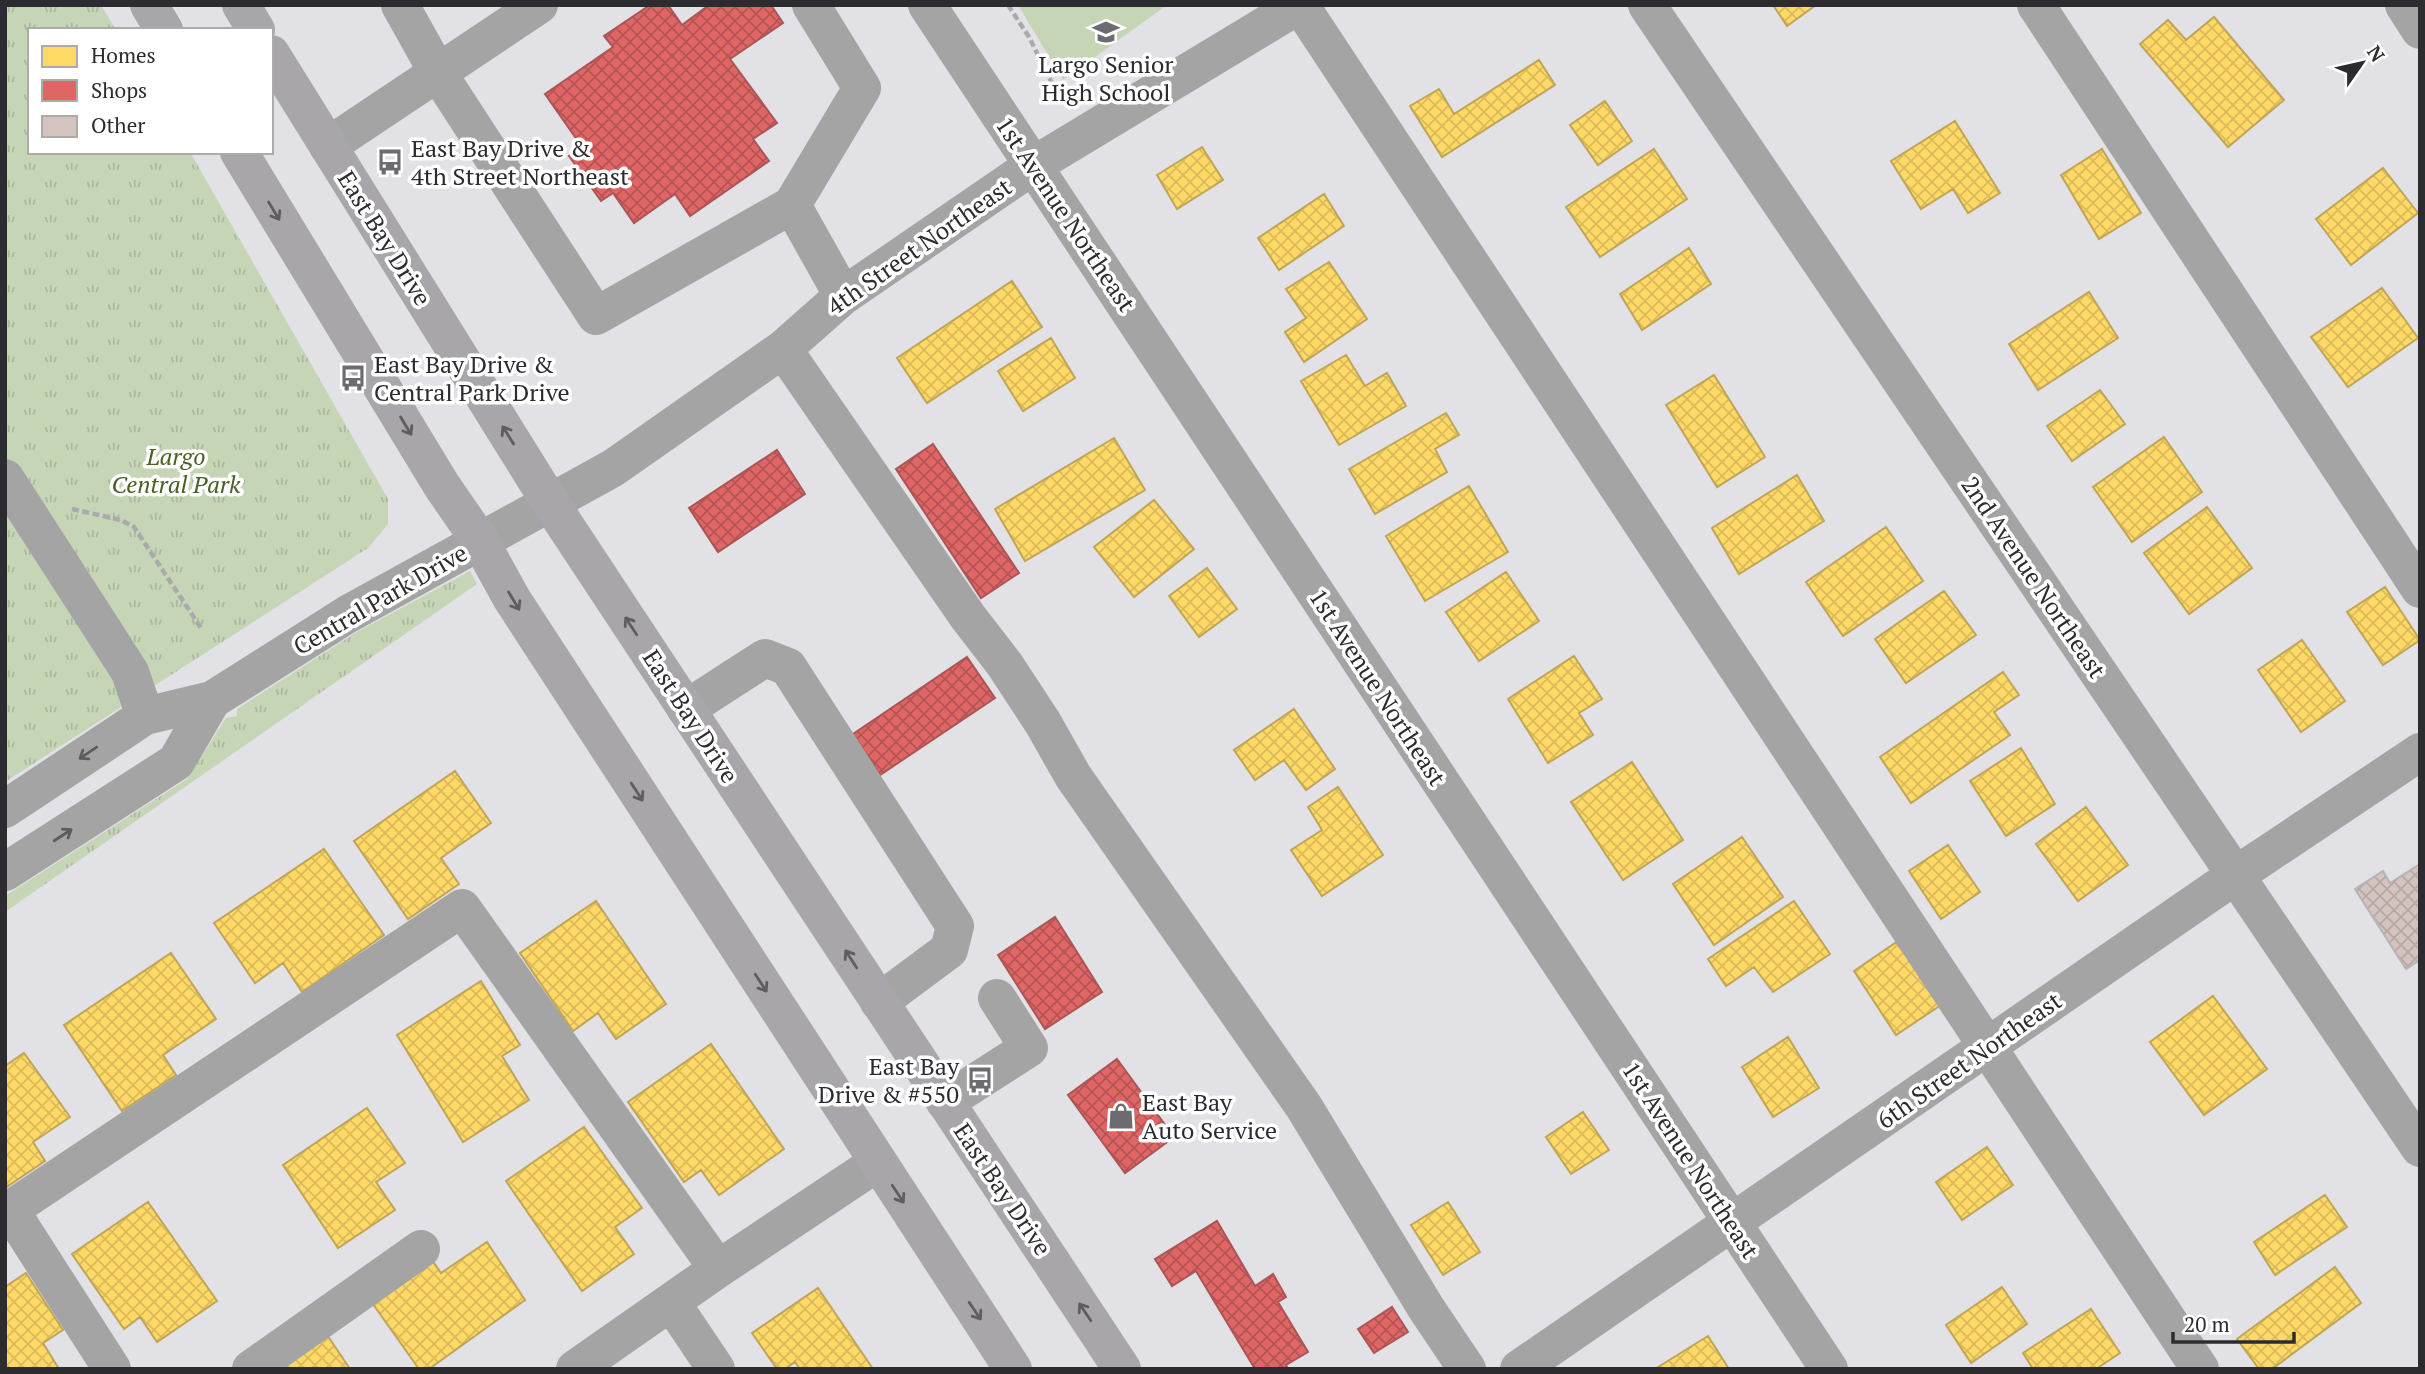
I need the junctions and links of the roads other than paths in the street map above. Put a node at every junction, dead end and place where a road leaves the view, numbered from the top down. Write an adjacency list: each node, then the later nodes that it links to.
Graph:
1 (149, 5): 11 (main road)
2 (241, 5): 12 (main road)
3 (400, 5): 15 (street)
4 (539, 5): 15 (street)
5 (811, 5): 19 (street)
6 (927, 5): 18 (street, 1st Avenue Northeast)
7 (1300, 5): 18 (street, 4th Street Northeast); 35 (street)
8 (1647, 5): 32 (street, 2nd Avenue Northeast)
9 (2036, 5): 25 (street)
10 (2404, 5): 13 (street)
11 (163, 28)
12 (255, 28)
13 (2420, 30)
14 (273, 57): 16 (main road, East Bay Drive)
15 (438, 73): 16 (street); 19 (street)
16 (328, 146): 23 (main road, East Bay Drive, one-way to 16)
17 (240, 154): 24 (main road, one-way to 24)
18 (1034, 165): 20 (street, 4th Street Northeast); 40 (street, 1st Avenue Northeast)
19 (792, 205): 20 (street)
20 (843, 296): 21 (street, 4th Street Northeast)
21 (783, 349): 23 (street, 4th Street Northeast); 50 (street)
22 (12, 490): 28 (street)
23 (551, 504): 24 (street, Central Park Drive); 27 (main road, East Bay Drive, one-way to 23)
24 (480, 541): 26 (street, Central Park Drive); 38 (main road, one-way to 38)
25 (2420, 589)
26 (212, 700): 28 (street, Central Park Drive); 31 (street, Central Park Drive, one-way to 26)
27 (686, 709): 34 (main road, East Bay Drive, one-way to 27); 34 (street)
28 (145, 716): 30 (street, Central Park Drive, one-way to 30)
29 (2420, 752): 32 (street, 6th Street Northeast)
30 (5, 809)
31 (5, 872)
32 (2236, 875): 35 (street, 6th Street Northeast); 37 (street, 2nd Avenue Northeast)
33 (997, 998): 36 (street)
34 (879, 1002): 36 (main road, East Bay Drive)
35 (1987, 1047): 40 (street, 6th Street Northeast); 53 (street)
36 (945, 1102): 49 (main road, East Bay Drive, one-way to 36)
37 (2420, 1148)
38 (877, 1163): 42 (street); 48 (main road, one-way to 48)
39 (8, 1211): 42 (street); 44 (street)
40 (1732, 1223): 51 (street, 6th Street Northeast); 52 (street, 1st Avenue Northeast)
41 (421, 1249): 45 (street)
42 (718, 1269): 43 (street)
43 (671, 1302): 46 (street); 47 (street)
44 (112, 1369)
45 (251, 1369)
46 (575, 1369)
47 (716, 1369)
48 (1013, 1369)
49 (1122, 1369)
50 (1467, 1369)
51 (1519, 1369)
52 (1829, 1369)
53 (2200, 1369)

